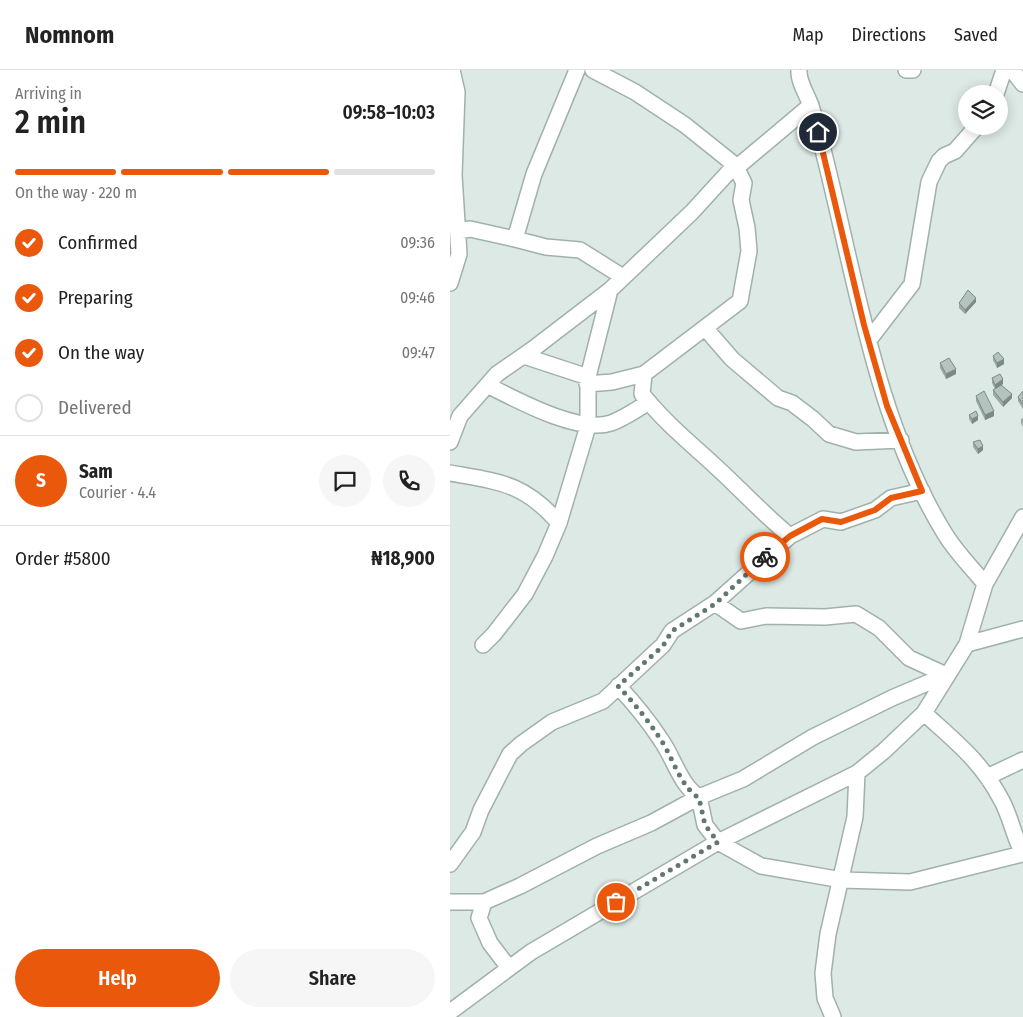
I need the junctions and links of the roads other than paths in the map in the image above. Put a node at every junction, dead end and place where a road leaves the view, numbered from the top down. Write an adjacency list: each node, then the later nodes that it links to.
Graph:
1 (452, 70): 14 (street)
2 (577, 70): 15 (street)
3 (593, 70): 13 (street)
4 (906, 70): 5 (street)
5 (913, 70)
6 (1004, 70): 10 (street)
7 (1012, 70): 9 (street)
8 (798, 72): 11 (street)
9 (1023, 84)
10 (999, 85)
11 (811, 105): 13 (street); 20 (street)
12 (969, 135): 20 (street)
13 (735, 165): 16 (street); 19 (street)
14 (458, 231): 15 (street); 17 (street)
15 (515, 239): 16 (street)
16 (623, 277): 18 (street)
17 (450, 283)
18 (610, 290): 21 (street); 23 (street)
19 (706, 329): 22 (street); 28 (street)
20 (869, 340): 28 (street)
21 (524, 356): 23 (street); 24 (street)
22 (644, 374): 23 (street); 25 (street)
23 (588, 380): 26 (street)
24 (487, 385): 26 (street); 27 (street)
25 (648, 402): 26 (street); 33 (street)
26 (588, 426): 32 (street)
27 (452, 433)
28 (901, 440): 30 (street)
29 (450, 473): 32 (street)
30 (922, 491): 33 (street); 34 (street)
31 (1023, 517): 34 (street)
32 (559, 523): 38 (street)
33 (790, 536): 35 (street)
34 (985, 584): 37 (street)
35 (715, 604): 39 (street); 40 (street)
36 (1023, 629): 37 (street)
37 (967, 644): 39 (street)
38 (483, 646)
39 (946, 675): 41 (street); 45 (street)
40 (618, 686): 45 (street); 48 (street)
41 (924, 713): 43 (street); 44 (street)
42 (1023, 760): 44 (street)
43 (857, 773): 46 (street); 49 (street)
44 (987, 776): 47 (street)
45 (699, 798): 46 (street); 51 (street)
46 (718, 842): 49 (street); 52 (street)
47 (1023, 854): 49 (street)
48 (450, 864)
49 (842, 880): 54 (street)
50 (450, 902): 51 (street)
51 (484, 902): 52 (street)
52 (509, 968): 53 (street)
53 (450, 1012)
54 (833, 1017)

